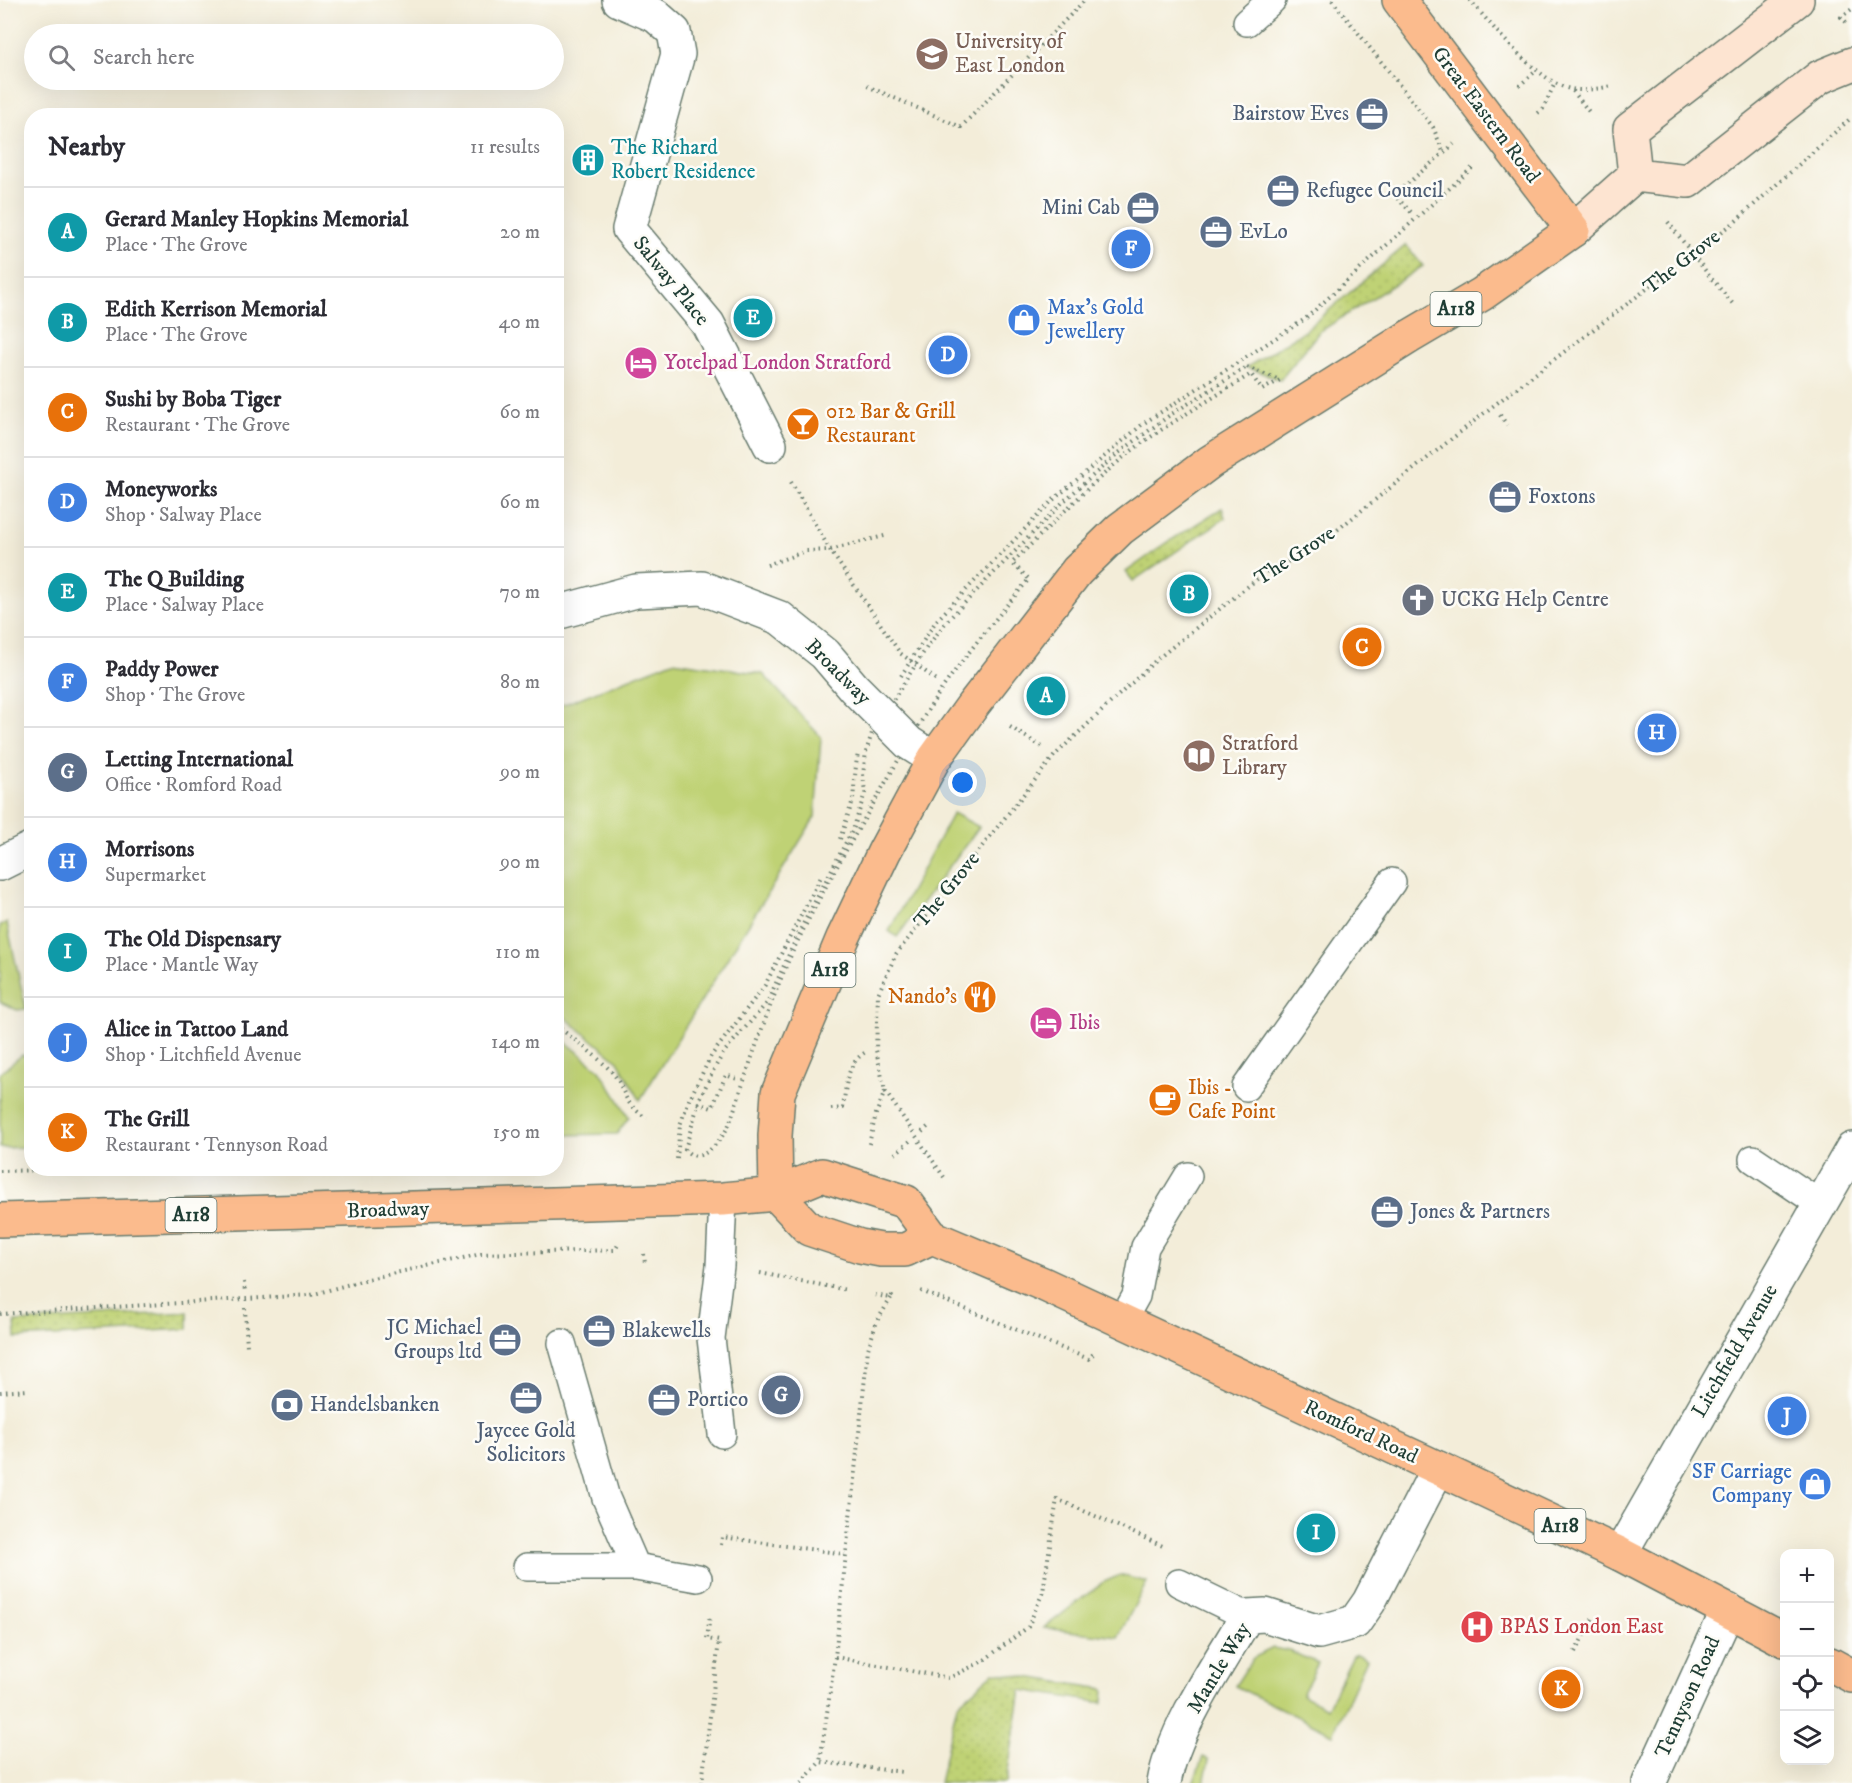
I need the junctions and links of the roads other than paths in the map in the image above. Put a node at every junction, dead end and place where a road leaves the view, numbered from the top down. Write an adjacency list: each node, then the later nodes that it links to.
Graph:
1 (619, 0): 9 (street, Salway Place)
2 (1272, 0): 5 (lane)
3 (1399, 0): 8 (main road, Great Eastern Road)
4 (1797, 0): 7 (street)
5 (1247, 22)
6 (1852, 64): 7 (street)
7 (1635, 175): 8 (street)
8 (1573, 230): 11 (main road, A118)
9 (770, 445)
10 (564, 611): 11 (street, Broadway)
11 (934, 759): 19 (main road, A118)
12 (24, 852): 13 (street)
13 (0, 864)
14 (1392, 882): 15 (lane)
15 (1246, 1087)
16 (1852, 1149): 21 (street, Litchfield Avenue)
17 (1753, 1159): 21 (lane)
18 (1188, 1176): 24 (lane)
19 (776, 1194): 20 (main road, Broadway / A118); 23 (main road); 23 (main road, A118)
20 (723, 1199): 22 (main road, Broadway / A118); 26 (lane)
21 (1820, 1204): 28 (street, Litchfield Avenue)
22 (0, 1220)
23 (932, 1237): 24 (main road, Romford Road / A118)
24 (1122, 1321): 27 (main road, Romford Road / A118)
25 (562, 1343): 30 (lane)
26 (722, 1434)
27 (1438, 1468): 28 (main road, Romford Road / A118); 34 (street, Mantle Way)
28 (1620, 1554): 33 (main road, Romford Road / A118)
29 (527, 1567): 30 (lane)
30 (636, 1567): 31 (lane)
31 (706, 1578)
32 (1179, 1583): 34 (lane)
33 (1728, 1610): 35 (main road, Romford Road / A118); 39 (street, Tennyson Road)
34 (1247, 1616): 38 (street, Mantle Way)
35 (1780, 1637)
36 (1834, 1666): 37 (main road)
37 (1852, 1676)
38 (1164, 1783)
39 (1649, 1783)

